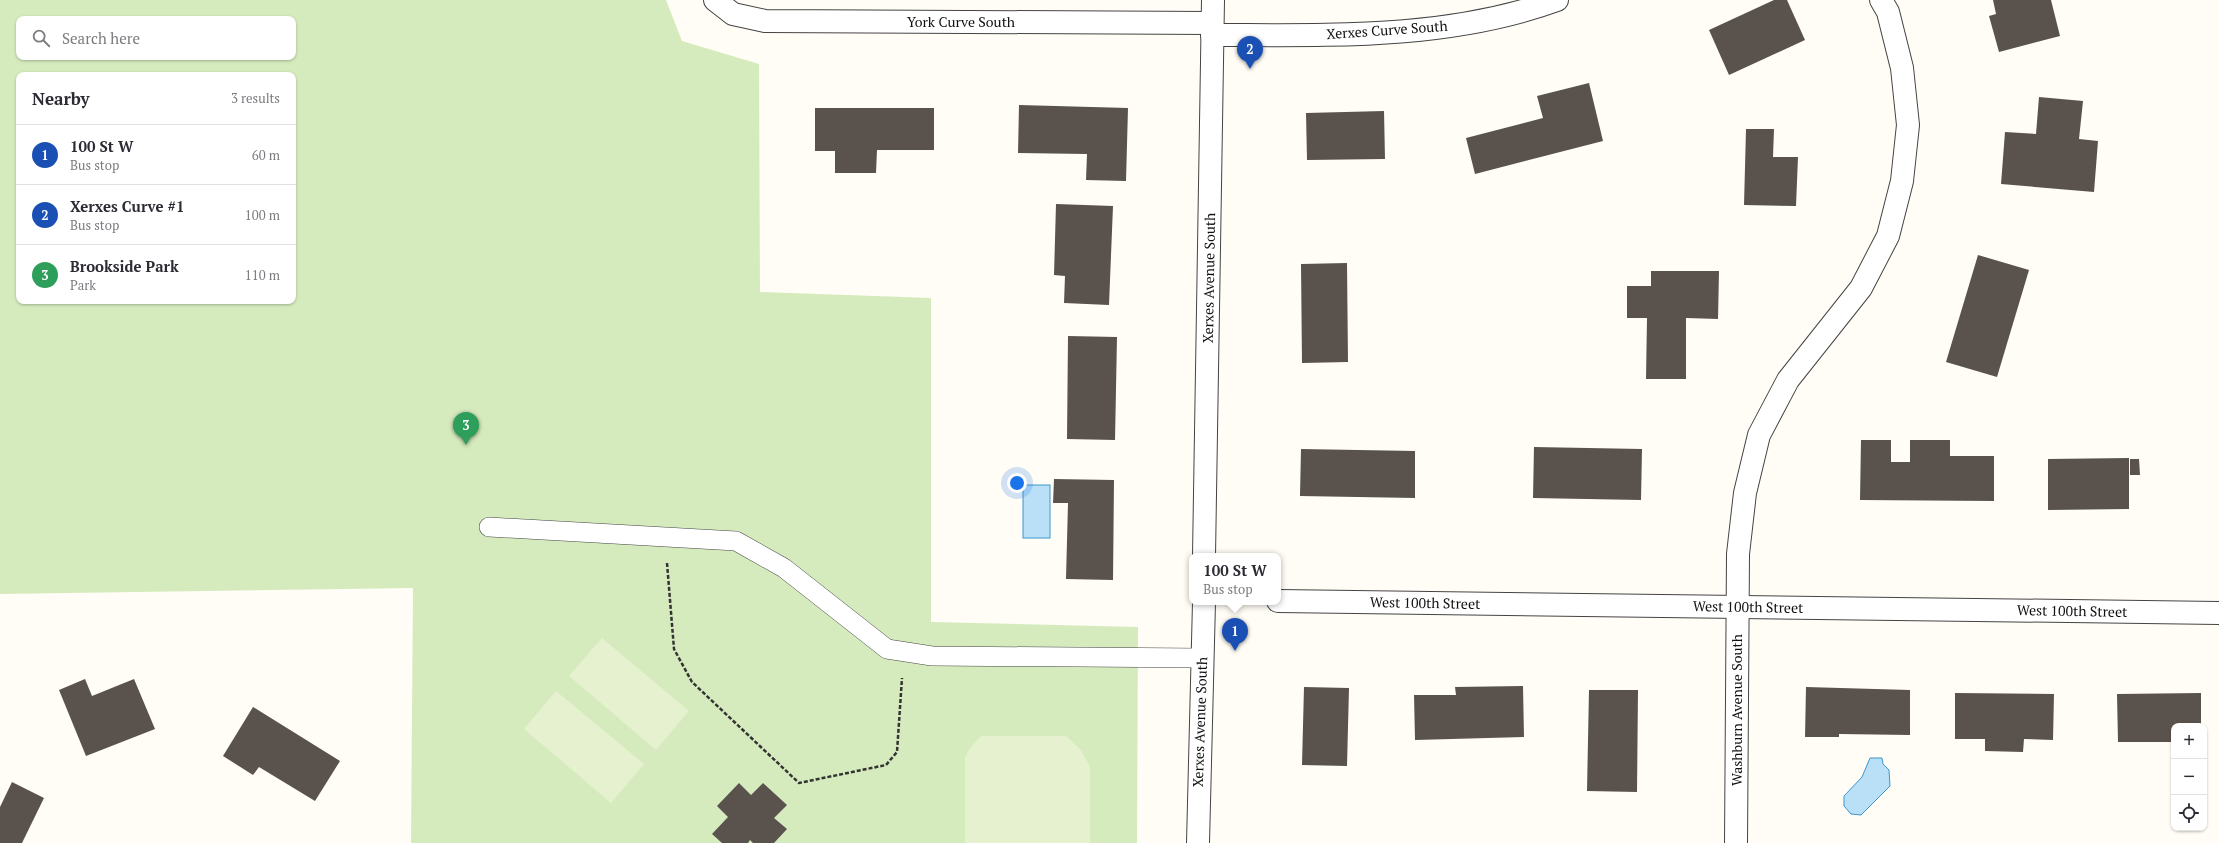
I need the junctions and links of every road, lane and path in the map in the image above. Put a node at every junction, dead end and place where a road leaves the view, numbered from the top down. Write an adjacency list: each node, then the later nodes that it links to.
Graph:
1 (715, 0): 5 (street, York Curve South)
2 (1213, 0): 5 (street, Xerxes Avenue South)
3 (1558, 0): 5 (street, Xerxes Curve South)
4 (1881, 0): 11 (street, Washburn Avenue South)
5 (1212, 29): 8 (street, Xerxes Avenue South)
6 (489, 527): 7 (lane)
7 (666, 538): 13 (lane); 13 (path)
8 (1204, 553)
9 (1281, 601): 11 (street, West 100th Street)
10 (1204, 605): 14 (street, Xerxes Avenue South)
11 (1738, 607): 12 (street, West 100th Street); 16 (street, Washburn Avenue South)
12 (2219, 613)
13 (903, 652): 14 (lane)
14 (1202, 658): 15 (street, Xerxes Avenue South)
15 (1198, 843)
16 (1736, 843)

